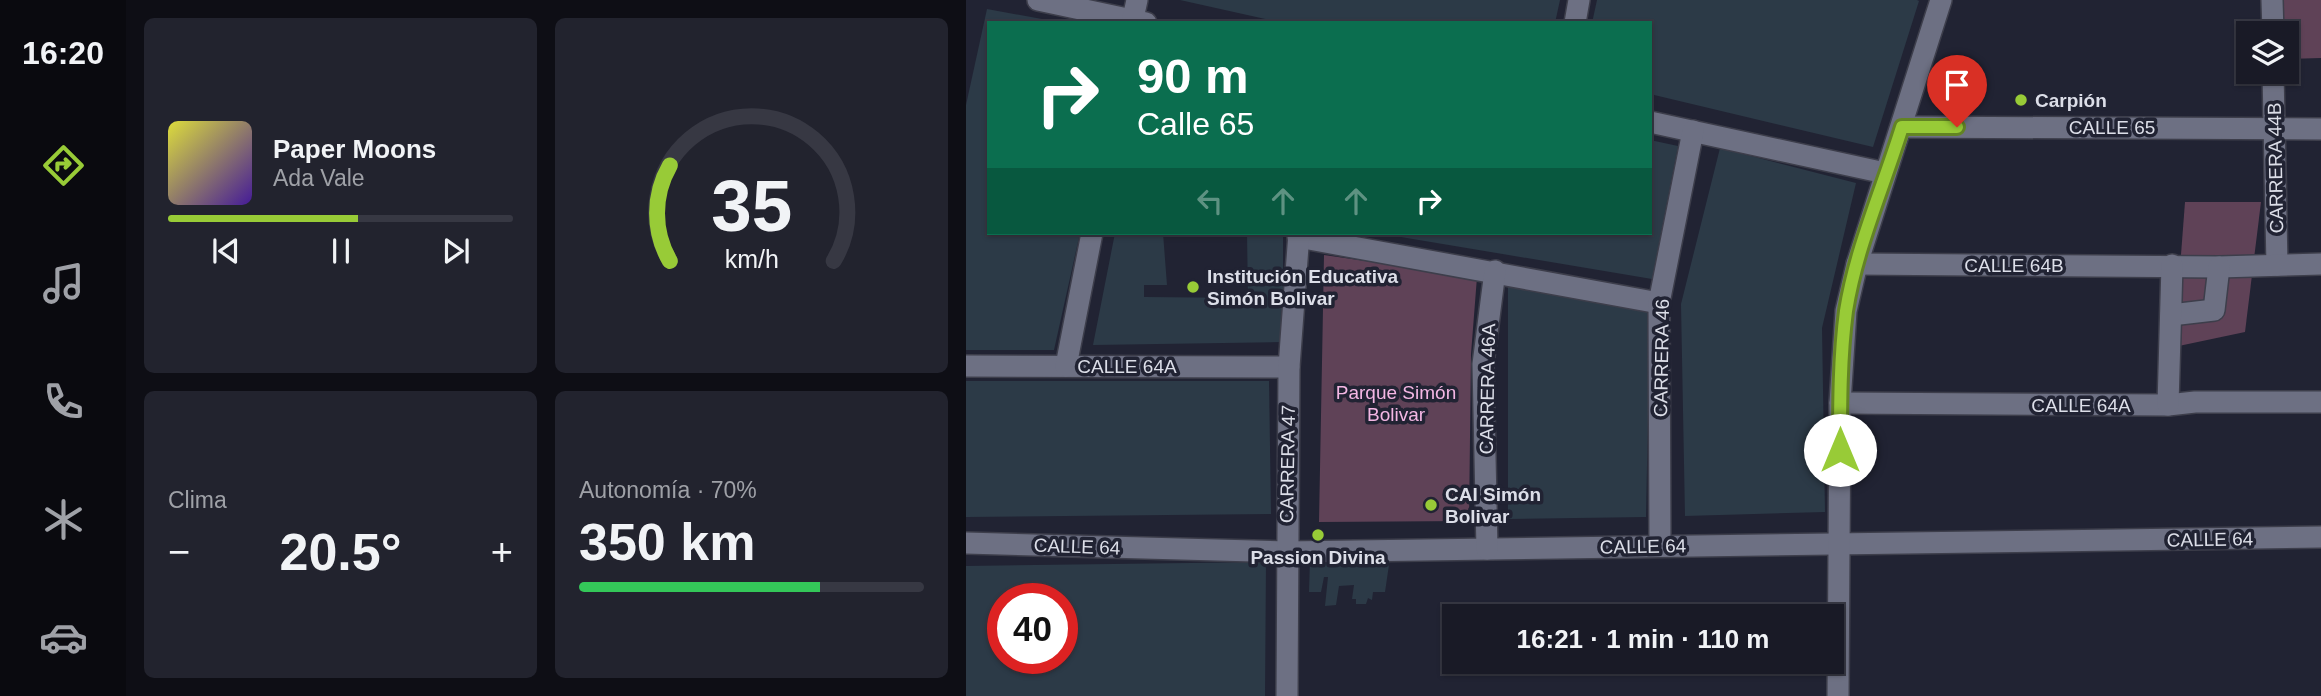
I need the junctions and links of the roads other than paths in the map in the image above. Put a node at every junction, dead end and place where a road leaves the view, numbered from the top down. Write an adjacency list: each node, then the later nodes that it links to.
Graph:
1 (1038, 0): 5 (street)
2 (1579, 0): 6 (street)
3 (1941, 0): 10 (street)
4 (2272, 0): 7 (street)
5 (1137, 16)
6 (1575, 21)
7 (2273, 21)
8 (2273, 84): 11 (street, CARRERA 44B)
9 (1652, 122): 13 (street)
10 (1902, 127): 11 (street, CALLE 65); 14 (street)
11 (2274, 129): 12 (street, CALLE 65); 20 (street, CARRERA 44B)
12 (2321, 129)
13 (1693, 131): 14 (street); 23 (street, CARRERA 46)
14 (1885, 173): 17 (street)
15 (1092, 235): 26 (street)
16 (1298, 235): 22 (street); 27 (street, CARRERA 47)
17 (1857, 264): 19 (street, CALLE 64B); 29 (street)
18 (2321, 264): 20 (street)
19 (2172, 265): 21 (street); 24 (street)
20 (2277, 265): 21 (street)
21 (2220, 267): 24 (street)
22 (1495, 271): 23 (street); 35 (street, CARRERA 46A)
23 (1659, 303): 34 (street, CARRERA 46)
24 (2171, 315): 30 (street)
25 (966, 366): 26 (street, CALLE 64A)
26 (1066, 366): 27 (street, CALLE 64A)
27 (1289, 367): 36 (street, CARRERA 47)
28 (2321, 402): 30 (street, CALLE 64A)
29 (1840, 403): 30 (street, CALLE 64A); 33 (street)
30 (2168, 405)
31 (2321, 537): 33 (street, CALLE 64)
32 (966, 543): 36 (street, CALLE 64)
33 (1840, 544): 34 (street, CALLE 64); 38 (street)
34 (1660, 546): 35 (street, CALLE 64)
35 (1487, 549): 36 (street, CALLE 64)
36 (1286, 552): 37 (street, CARRERA 47)
37 (1287, 696)
38 (1838, 696)

